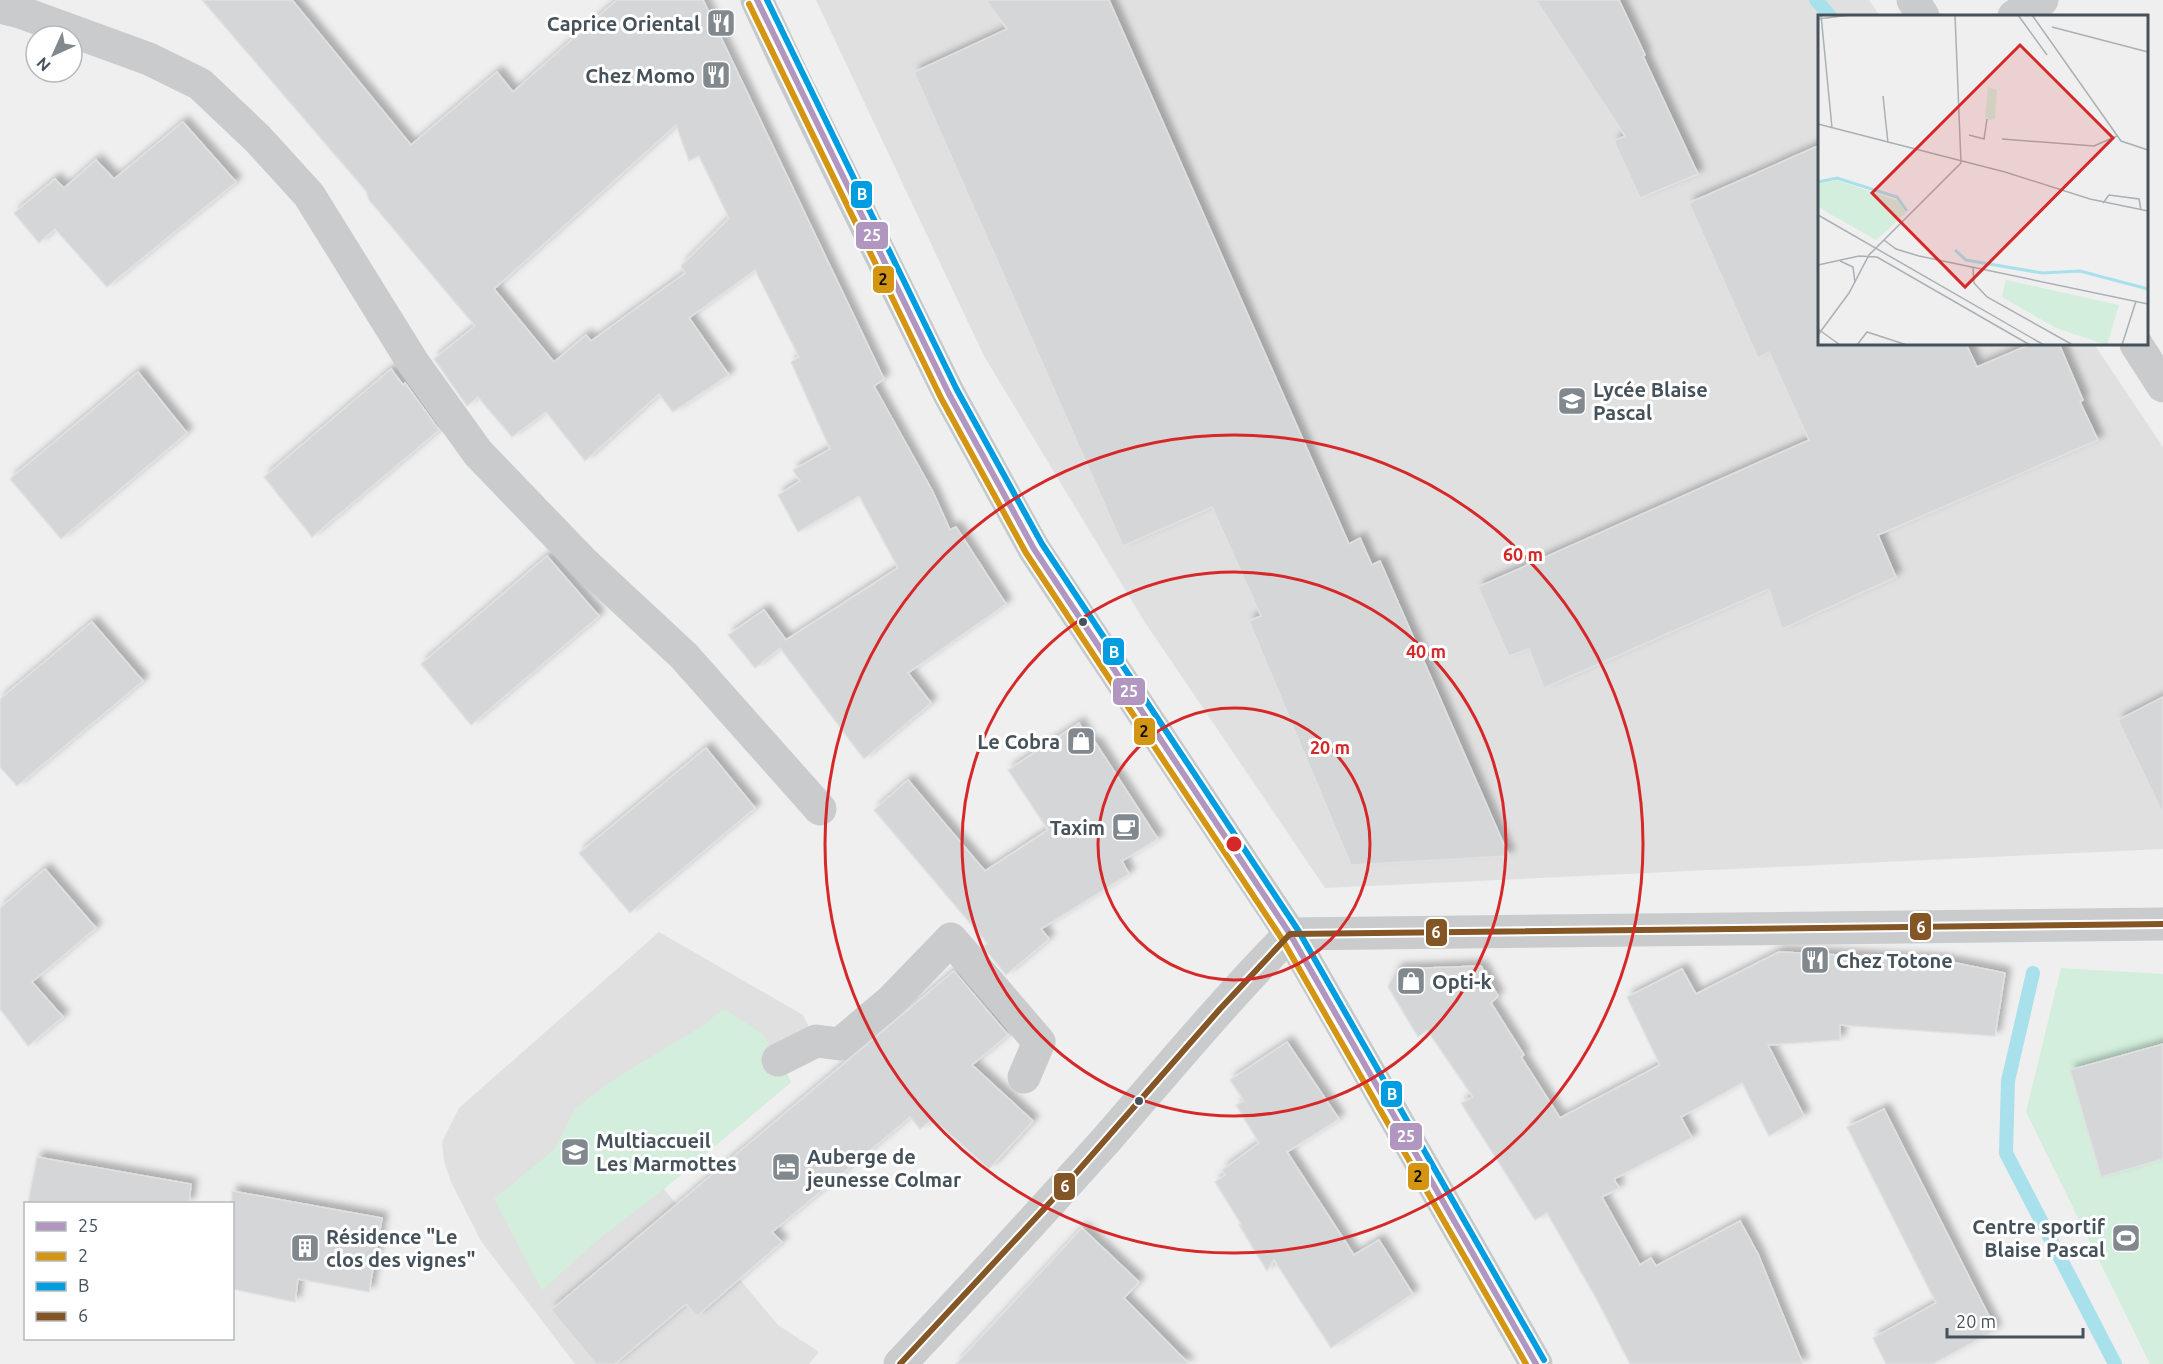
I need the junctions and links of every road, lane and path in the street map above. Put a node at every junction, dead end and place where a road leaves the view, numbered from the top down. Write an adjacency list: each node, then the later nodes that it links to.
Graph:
1 (757, 0): 11 (main road)
2 (1913, 0): 5 (street)
3 (2042, 0): 6 (street)
4 (0, 7): 9 (street)
5 (1922, 15)
6 (2016, 15)
7 (2137, 345): 8 (street)
8 (2163, 386)
9 (820, 809)
10 (2163, 924): 11 (street)
11 (1290, 934): 14 (street); 15 (main road)
12 (778, 1060): 13 (street)
13 (1024, 1077)
14 (900, 1364)
15 (1536, 1364)

